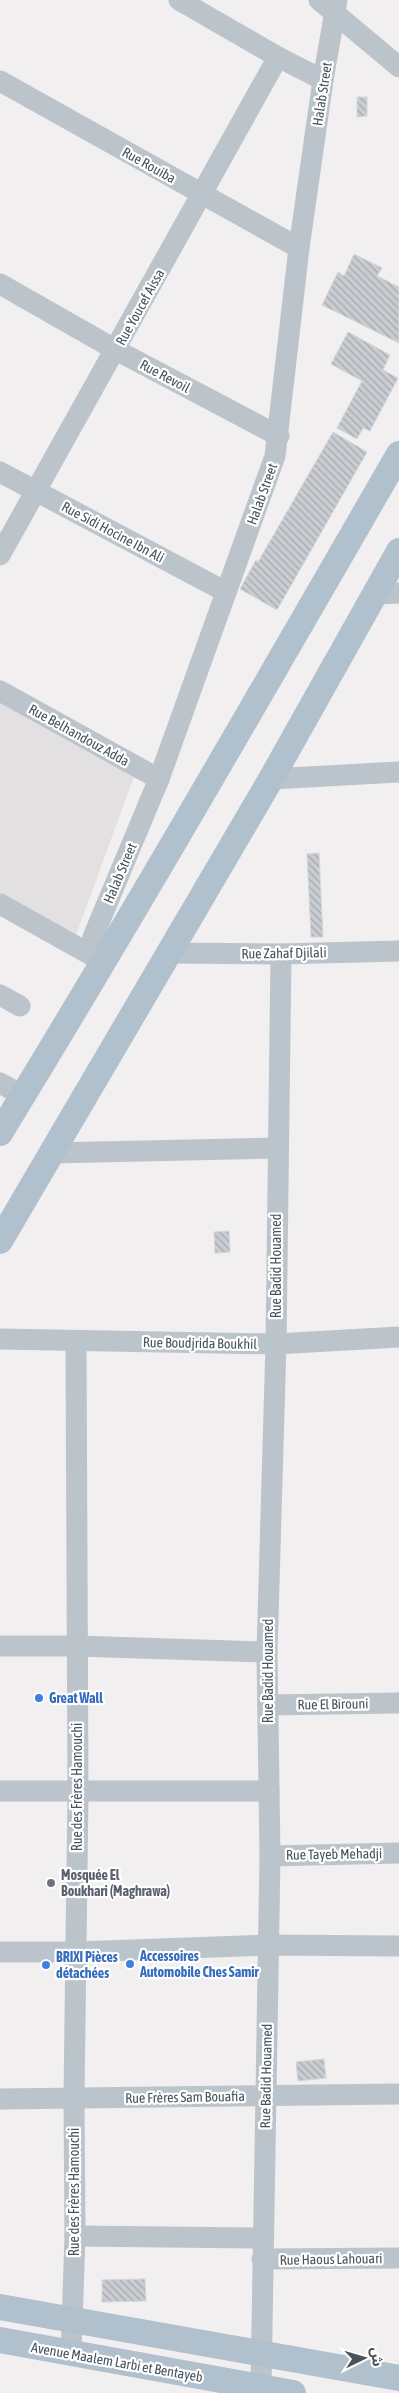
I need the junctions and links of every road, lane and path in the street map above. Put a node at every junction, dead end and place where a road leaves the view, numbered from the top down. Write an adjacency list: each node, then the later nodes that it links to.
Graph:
1 (179, 0): 4 (street)
2 (319, 0): 3 (street)
3 (336, 7): 5 (street); 6 (street, Halab Street)
4 (278, 57): 6 (street); 8 (street, Rue Youcef Aissa)
5 (399, 67)
6 (323, 80): 9 (street, Halab Street)
7 (0, 82): 8 (street, Rue Rouiba)
8 (201, 195): 9 (street, Rue Rouiba); 11 (street, Rue Youcef Aissa)
9 (299, 248): 12 (street, Halab Street)
10 (0, 284): 11 (street, Rue Revoil)
11 (116, 350): 12 (street, Rue Revoil); 15 (street, Rue Youcef Aissa)
12 (279, 436): 18 (street, Halab Street)
13 (399, 454): 28 (main road)
14 (0, 472): 15 (street, Rue Sidi Hocine Ibn Ali)
15 (36, 492): 17 (street, Rue Youcef Aissa); 18 (street, Rue Sidi Hocine Ibn Ali)
16 (399, 551): 19 (main road)
17 (0, 555)
18 (226, 592): 22 (street, Halab Street)
19 (387, 594): 23 (main road)
20 (0, 691): 22 (street, Rue Belhandouz Adda)
21 (399, 772): 23 (street)
22 (159, 779): 28 (street, Halab Street)
23 (271, 779): 26 (main road)
24 (0, 904): 28 (street)
25 (399, 950): 27 (street, Rue Zahaf Djilali)
26 (169, 953): 27 (street, Rue Zahaf Djilali); 35 (main road)
27 (281, 954): 34 (street, Rue Badid Houamed)
28 (102, 961): 32 (main road)
29 (0, 995): 30 (street)
30 (20, 1006)
31 (0, 1083): 32 (street)
32 (23, 1096): 33 (main road)
33 (0, 1133)
34 (277, 1148): 35 (street); 40 (street, Rue Badid Houamed)
35 (52, 1153): 36 (main road)
36 (0, 1242)
37 (399, 1337): 40 (street, Rue Boudjrida Boukhil)
38 (0, 1339): 39 (street, Rue Boudjrida Boukhil)
39 (76, 1341): 40 (street, Rue Boudjrida Boukhil); 42 (street, Rue des Frères Hamouchi)
40 (276, 1344): 43 (street, Rue Badid Houamed)
41 (0, 1646): 42 (street)
42 (76, 1646): 43 (street); 48 (street, Rue des Frères Hamouchi)
43 (267, 1652): 45 (street, Rue Badid Houamed)
44 (399, 1703): 45 (street, Rue El Birouni)
45 (268, 1705): 47 (street, Rue Badid Houamed)
46 (0, 1791): 48 (street)
47 (269, 1791): 48 (street); 50 (street, Rue Badid Houamed)
48 (78, 1792): 54 (street, Rue des Frères Hamouchi)
49 (399, 1853): 50 (street, Rue Tayeb Mehadji)
50 (270, 1856): 51 (street, Rue Badid Houamed)
51 (267, 1946): 52 (street); 54 (street); 56 (street, Rue Badid Houamed)
52 (399, 1946)
53 (0, 1952): 54 (street)
54 (77, 1952): 57 (street, Rue des Frères Hamouchi)
55 (399, 2094): 56 (street, Rue Frères Sam Bouafia)
56 (266, 2096): 57 (street, Rue Frères Sam Bouafia); 60 (street, Rue Badid Houamed)
57 (74, 2098): 58 (street, Rue Frères Sam Bouafia); 59 (street, Rue des Frères Hamouchi)
58 (0, 2099)
59 (75, 2236): 60 (street); 64 (street, Rue des Frères Hamouchi)
60 (262, 2238): 62 (street, Rue Badid Houamed)
61 (399, 2258): 62 (street, Rue Haous Lahouari)
62 (262, 2259): 67 (street, Rue Badid Houamed)
63 (0, 2307): 64 (main road)
64 (73, 2320): 66 (street, Rue des Frères Hamouchi); 67 (main road)
65 (0, 2340): 66 (main road, Avenue Maalem Larbi et Bentayeb)
66 (72, 2354): 69 (main road, Avenue Maalem Larbi et Bentayeb)
67 (261, 2354): 68 (main road); 69 (street, Rue Badid Houamed)
68 (399, 2378)
69 (261, 2388): 70 (main road, Avenue Maalem Larbi et Bentayeb)
70 (293, 2393)

